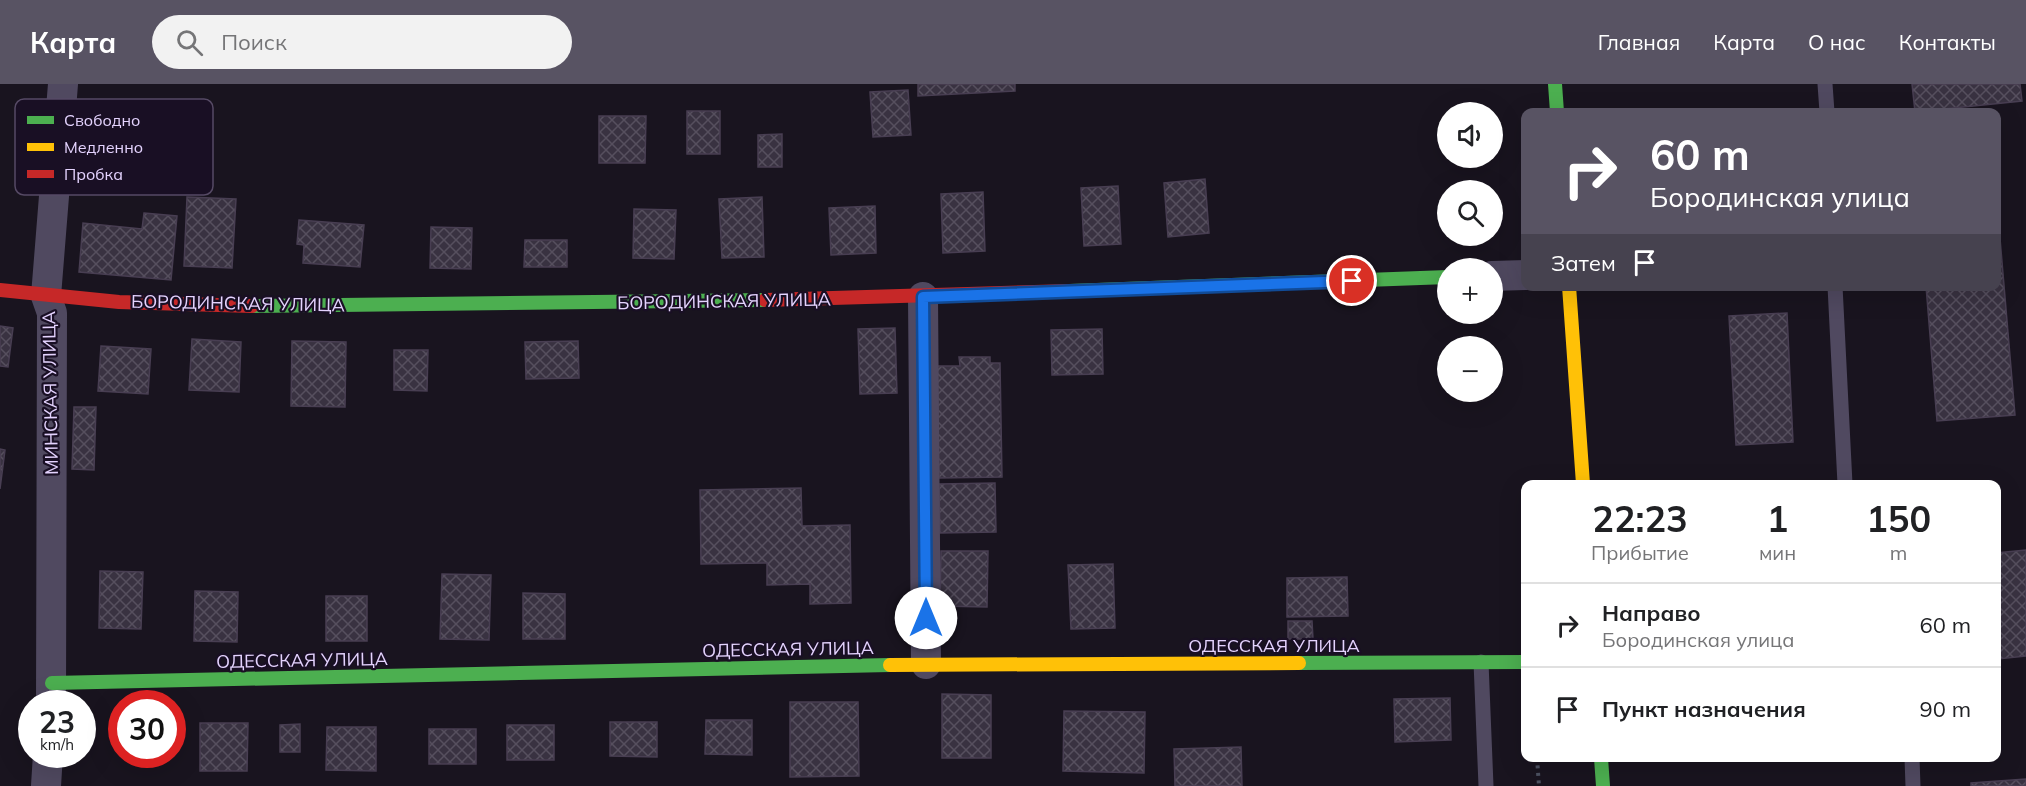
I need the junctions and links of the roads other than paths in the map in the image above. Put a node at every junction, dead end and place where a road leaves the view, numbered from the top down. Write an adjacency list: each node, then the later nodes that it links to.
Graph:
1 (63, 84): 4 (street, МИНСКАЯ УЛИЦА)
2 (1555, 84): 5 (main road)
3 (1825, 84): 6 (lane)
4 (62, 99)
5 (1557, 108)
6 (1827, 108)
7 (54, 195): 14 (street, МИНСКАЯ УЛИЦА)
8 (1521, 274): 9 (street)
9 (1503, 275)
10 (1437, 277): 15 (main road, БОРОДИНСКАЯ УЛИЦА)
11 (0, 290): 14 (main road, БОРОДИНСКАЯ УЛИЦА)
12 (1569, 291): 16 (main road)
13 (1835, 291): 17 (lane)
14 (46, 296): 15 (main road, БОРОДИНСКАЯ УЛИЦА); 21 (street, МИНСКАЯ УЛИЦА)
15 (923, 297): 20 (street)
16 (1583, 480)
17 (1845, 480)
18 (1480, 662): 19 (main road, ОДЕССКАЯ УЛИЦА); 20 (main road, ОДЕССКАЯ УЛИЦА); 27 (lane)
19 (1521, 662)
20 (926, 664): 22 (main road, ОДЕССКАЯ УЛИЦА)
21 (51, 690)
22 (96, 692)
23 (1601, 762): 28 (main road)
24 (1912, 762): 29 (lane)
25 (47, 768): 26 (street)
26 (46, 786)
27 (1486, 786)
28 (1603, 786)
29 (1913, 786)

